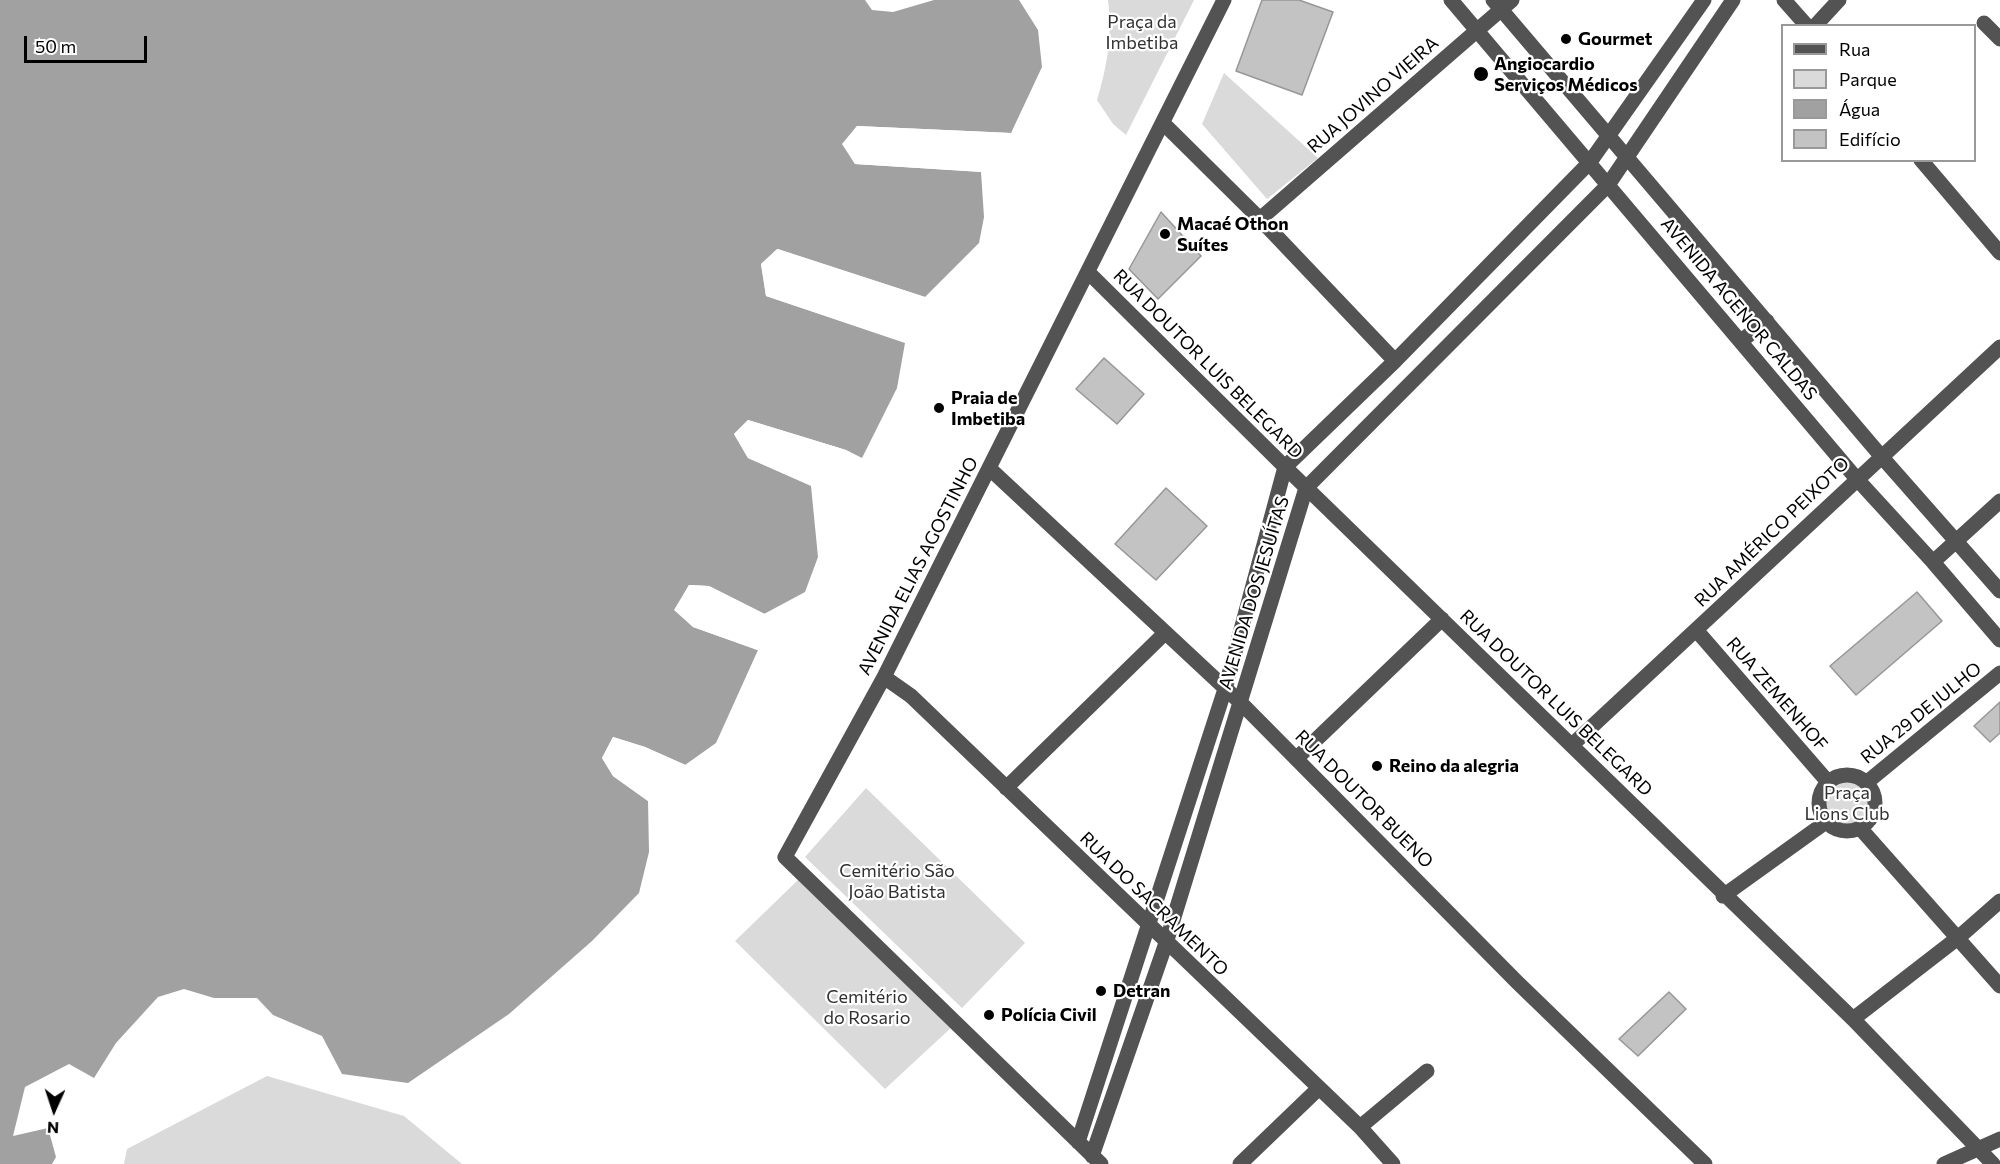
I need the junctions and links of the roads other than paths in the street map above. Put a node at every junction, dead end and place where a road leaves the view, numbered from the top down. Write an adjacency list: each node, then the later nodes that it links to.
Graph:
1 (1224, 0): 13 (street, AVENIDA ELIAS AGOSTINHO)
2 (1451, 0): 11 (street, AVENIDA AGENOR CALDAS)
3 (1704, 0): 14 (street)
4 (1732, 0): 15 (street, AVENIDA DOS JESUÍTAS)
5 (1784, 0): 9 (street)
6 (1839, 0): 10 (street)
7 (1502, 3): 11 (street, RUA JOVINO VIEIRA); 14 (street, AVENIDA AGENOR CALDAS)
8 (1984, 23): 12 (street)
9 (1805, 24)
10 (1817, 24)
11 (1477, 30): 16 (street, AVENIDA AGENOR CALDAS); 19 (street, RUA JOVINO VIEIRA)
12 (2000, 39)
13 (1163, 123): 19 (street); 21 (street, AVENIDA ELIAS AGOSTINHO)
14 (1608, 134): 15 (street, AVENIDA AGENOR CALDAS); 16 (street)
15 (1628, 156): 18 (street, AVENIDA DOS JESUÍTAS); 22 (street, AVENIDA AGENOR CALDAS)
16 (1590, 162): 18 (street, AVENIDA AGENOR CALDAS); 25 (street)
17 (1923, 162): 20 (street)
18 (1608, 185): 23 (street, AVENIDA AGENOR CALDAS); 30 (street, AVENIDA DOS JESUÍTAS)
19 (1260, 219): 25 (street)
20 (2000, 254)
21 (1089, 273): 27 (street, RUA DOUTOR LUIS BELEGARD); 28 (street, AVENIDA ELIAS AGOSTINHO)
22 (1767, 321): 23 (street); 26 (street, AVENIDA AGENOR CALDAS)
23 (1741, 341): 29 (street, AVENIDA AGENOR CALDAS)
24 (2000, 347): 26 (street, RUA AMÉRICO PEIXOTO)
25 (1395, 362): 27 (street)
26 (1881, 456): 29 (street, RUA AMÉRICO PEIXOTO); 32 (street, AVENIDA AGENOR CALDAS)
27 (1285, 467): 30 (street, RUA DOUTOR LUIS BELEGARD); 41 (street, AVENIDA DOS JESUÍTAS)
28 (989, 468): 37 (street, RUA DOUTOR BUENO); 40 (street, AVENIDA ELIAS AGOSTINHO)
29 (1857, 478): 33 (street, AVENIDA AGENOR CALDAS); 36 (street, RUA AMÉRICO PEIXOTO)
30 (1306, 488): 35 (street, RUA DOUTOR LUIS BELEGARD); 42 (street, AVENIDA DOS JESUÍTAS)
31 (2000, 501): 32 (street)
32 (1958, 542): 33 (street); 34 (street, AVENIDA AGENOR CALDAS)
33 (1934, 562): 38 (street, AVENIDA AGENOR CALDAS)
34 (2000, 591)
35 (1442, 618): 43 (street, RUA DOUTOR LUIS BELEGARD); 44 (street)
36 (1697, 631): 43 (street, RUA AMÉRICO PEIXOTO); 45 (street, RUA ZEMENHOF)
37 (1165, 633): 41 (street, RUA DOUTOR BUENO); 47 (street)
38 (2000, 640)
39 (2000, 673): 46 (street, RUA 29 DE JULHO)
40 (884, 677): 47 (street, RUA DO SACRAMENTO); 61 (street, AVENIDA ELIAS AGOSTINHO)
41 (1225, 689): 42 (street, RUA DOUTOR BUENO); 52 (street, AVENIDA DOS JESUÍTAS)
42 (1241, 703): 44 (street, RUA DOUTOR BUENO); 54 (street, AVENIDA DOS JESUÍTAS)
43 (1572, 745): 50 (street, RUA DOUTOR LUIS BELEGARD)
44 (1297, 758): 66 (street, RUA DOUTOR BUENO)
45 (1828, 783): 46 (street); 48 (street)
46 (1866, 783): 49 (street)
47 (1006, 788): 52 (street, RUA DO SACRAMENTO)
48 (1826, 822): 49 (street); 50 (street)
49 (1860, 828): 53 (street)
50 (1723, 896): 56 (street, RUA DOUTOR LUIS BELEGARD)
51 (2000, 901): 53 (street)
52 (1148, 926): 54 (street, RUA DO SACRAMENTO); 61 (street, AVENIDA DOS JESUÍTAS)
53 (1959, 937): 55 (street); 56 (street)
54 (1166, 943): 58 (street, RUA DO SACRAMENTO); 63 (street, AVENIDA DOS JESUÍTAS)
55 (2000, 986)
56 (1853, 1019): 62 (street, RUA DOUTOR LUIS BELEGARD)
57 (1427, 1071): 59 (street)
58 (1317, 1089): 59 (street, RUA DO SACRAMENTO); 64 (street)
59 (1359, 1127): 65 (street, RUA DO SACRAMENTO)
60 (2000, 1139): 62 (street)
61 (1078, 1142): 63 (street)
62 (1979, 1148): 67 (street); 68 (street, RUA DOUTOR LUIS BELEGARD)
63 (1096, 1160)
64 (1239, 1164)
65 (1393, 1164)
66 (1705, 1164)
67 (1944, 1164)
68 (1993, 1164)

